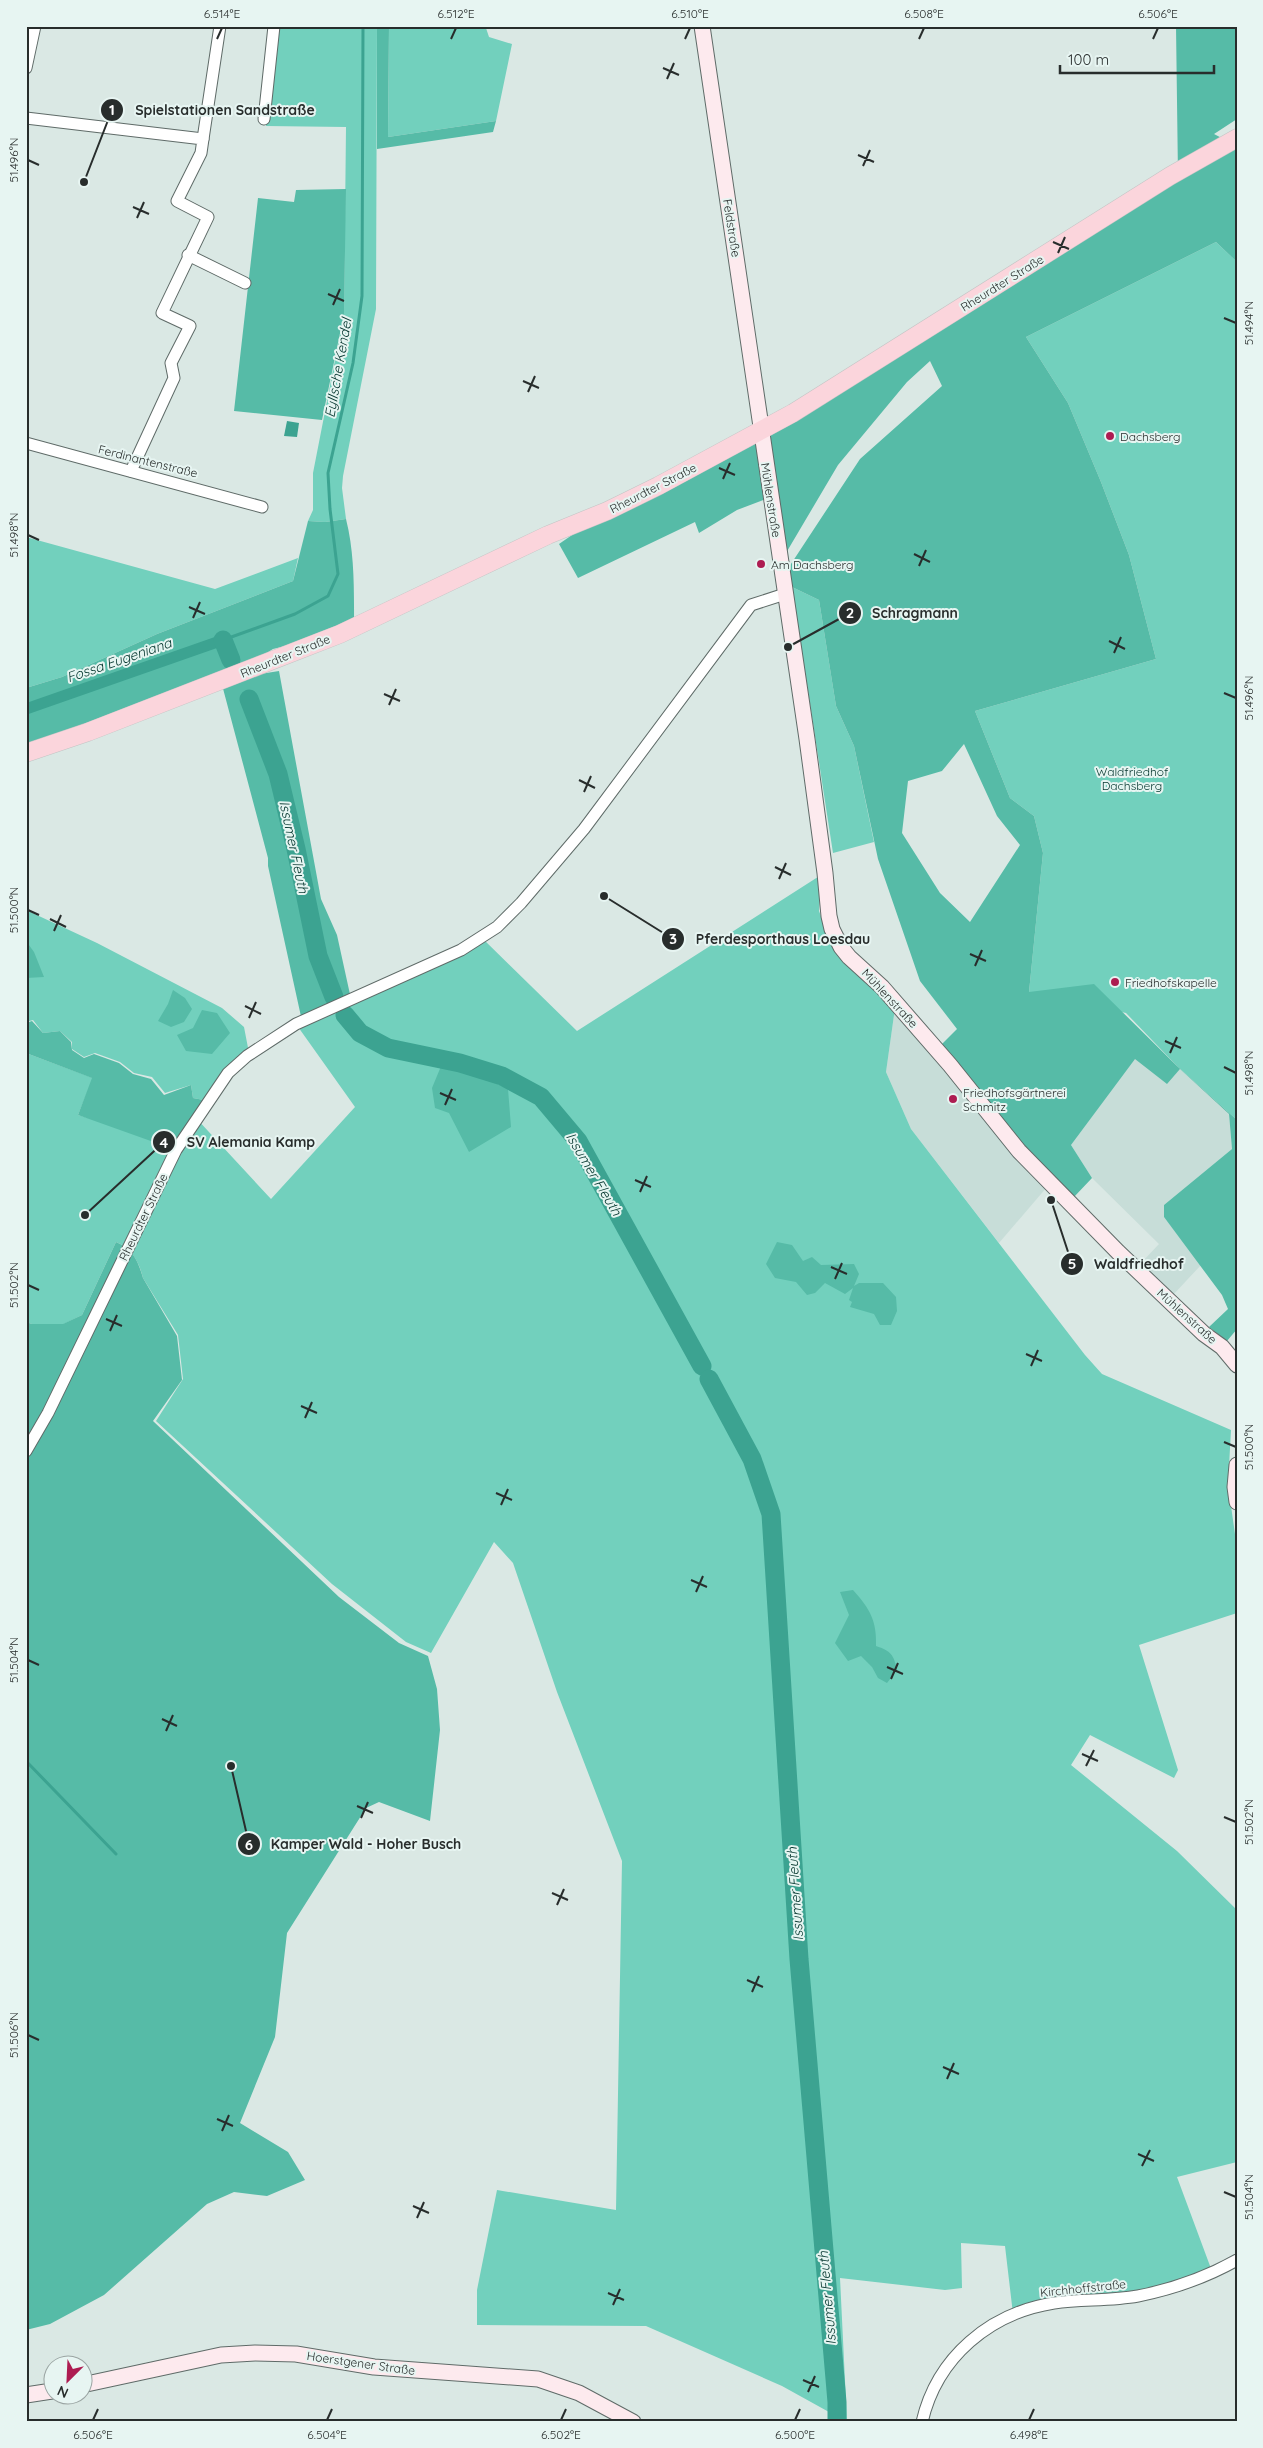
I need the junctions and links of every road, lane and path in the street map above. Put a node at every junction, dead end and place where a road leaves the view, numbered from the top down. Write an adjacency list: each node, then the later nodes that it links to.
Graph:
1 (35, 26): 5 (street)
2 (220, 26): 8 (street)
3 (274, 26): 7 (street)
4 (702, 26): 12 (street, Feldstraße)
5 (26, 68)
6 (26, 118): 8 (street)
7 (264, 119)
8 (203, 139): 10 (street)
9 (1237, 139): 12 (main road, Rheurdter Straße)
10 (188, 255): 11 (street); 14 (street)
11 (245, 283)
12 (761, 430): 16 (street, Mühlenstraße); 17 (main road, Rheurdter Straße)
13 (26, 444): 14 (street, Ferdinantenstraße)
14 (131, 471): 15 (street, Ferdinantenstraße)
15 (262, 507)
16 (785, 594): 18 (street, Mühlenstraße); 19 (street, Rheurdter Straße)
17 (26, 753)
18 (1237, 1365)
19 (26, 1451)
20 (1237, 1465): 21 (street)
21 (1237, 1502)
22 (1237, 2260): 27 (street, Kirchhoffstraße)
23 (92, 2383): 26 (street, Hoerstgener Straße)
24 (42, 2393): 25 (street)
25 (26, 2395)
26 (633, 2422)
27 (922, 2422)

